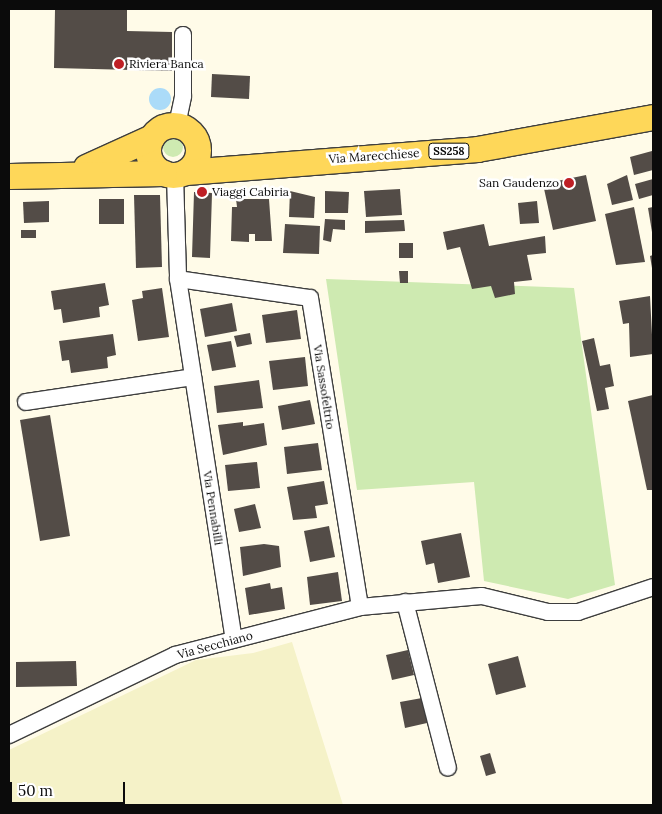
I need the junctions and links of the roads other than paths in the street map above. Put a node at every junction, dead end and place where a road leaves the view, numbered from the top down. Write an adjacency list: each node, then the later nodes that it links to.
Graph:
1 (183, 35): 3 (street)
2 (653, 117): 6 (main road, Via Marecchiese / SS258)
3 (177, 125): 4 (main road, Via Marecchiese / SS258); 5 (main road)
4 (152, 137): 7 (main road, Via Marecchiese / SS258); 8 (main road)
5 (198, 142): 6 (main road); 8 (main road)
6 (242, 164): 8 (main road, Via Marecchiese / SS258)
7 (62, 174): 8 (main road, Via Marecchiese / SS258); 9 (main road, Via Marecchiese / SS258)
8 (175, 174): 10 (street, Via Pennabilli)
9 (9, 176)
10 (178, 279): 11 (street, Via Pennabilli); 15 (street, Via Sassofeltrio)
11 (193, 377): 12 (street); 16 (street, Via Pennabilli)
12 (26, 402)
13 (653, 587): 14 (street, Via Secchiano)
14 (405, 602): 15 (street, Via Secchiano); 18 (street)
15 (360, 608): 16 (street, Via Secchiano)
16 (234, 639): 17 (street, Via Secchiano)
17 (9, 736)
18 (448, 768)

